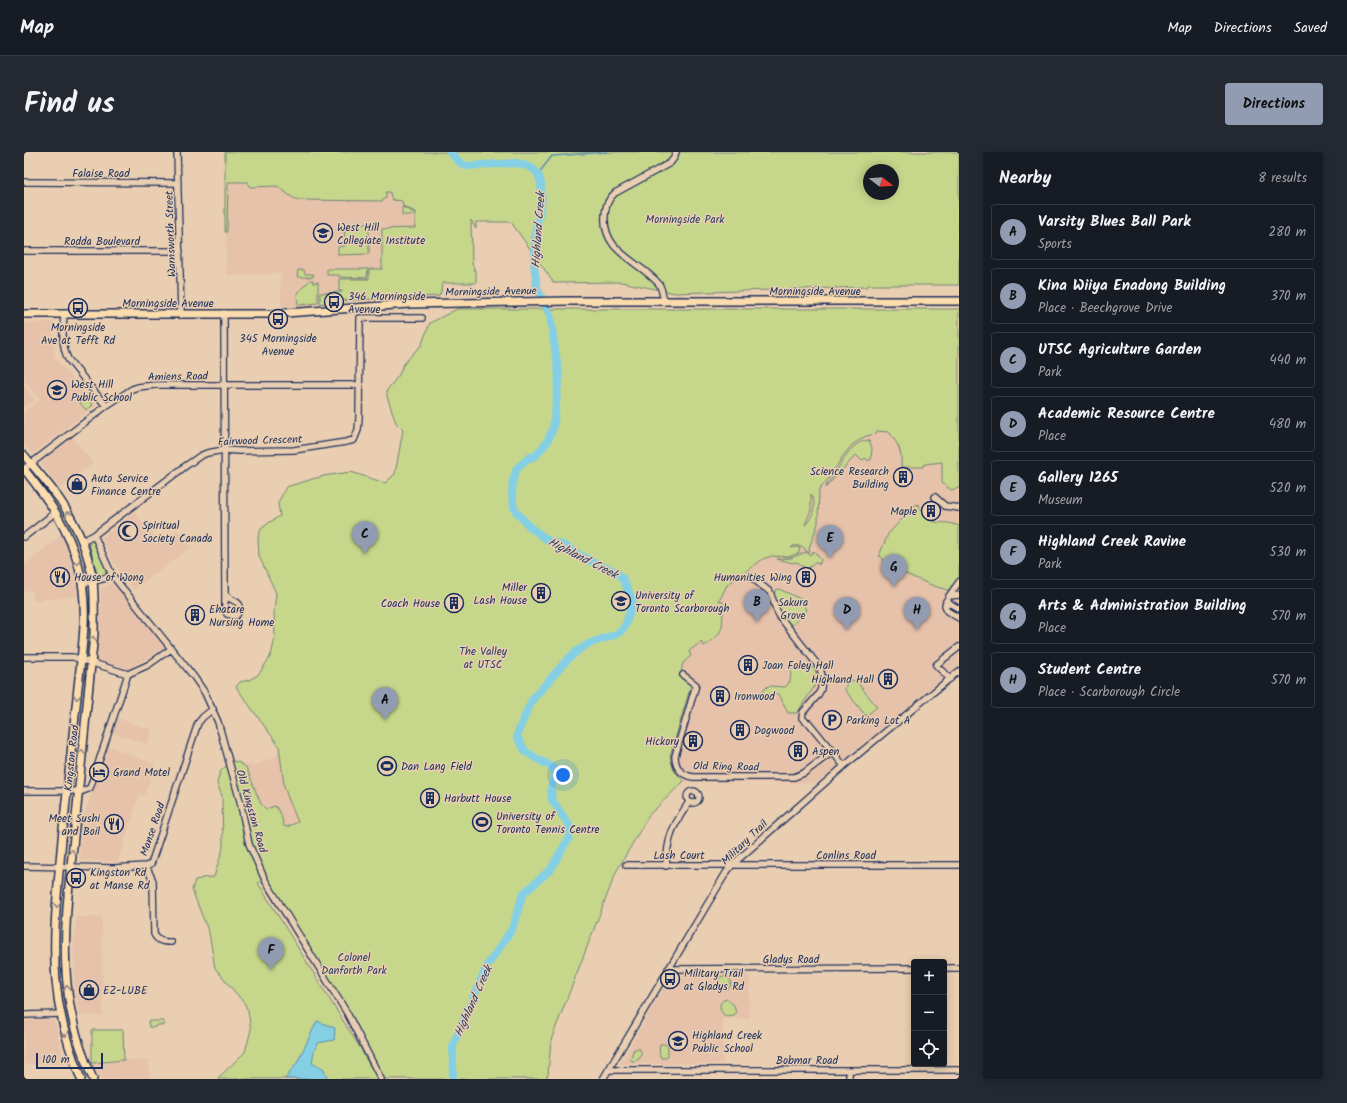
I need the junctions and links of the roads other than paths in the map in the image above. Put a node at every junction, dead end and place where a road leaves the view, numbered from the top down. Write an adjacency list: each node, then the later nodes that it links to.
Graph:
1 (177, 152): 4 (street, Warnsworth Street)
2 (676, 152): 8 (street)
3 (24, 182): 4 (street, Falaise Road)
4 (178, 183): 6 (street, Warnsworth Street)
5 (24, 251): 6 (street, Rodda Boulevard)
6 (180, 251): 12 (street, Warnsworth Street)
7 (959, 301): 8 (main road, Morningside Avenue)
8 (664, 302): 9 (main road, Morningside Avenue)
9 (224, 313): 12 (main road, Morningside Avenue); 15 (street)
10 (24, 314): 11 (main road, Morningside Avenue)
11 (64, 314): 12 (main road, Morningside Avenue); 16 (street)
12 (181, 315)
13 (422, 318): 14 (street, Fairwood Crescent)
14 (359, 385): 15 (street, Amiens Road); 17 (street, Fairwood Crescent)
15 (224, 386): 16 (street, Amiens Road); 17 (street)
16 (106, 406): 19 (street, Amiens Road)
17 (224, 450): 24 (street, Fairwood Crescent); 32 (street)
18 (24, 455): 19 (main road, Kingston Road)
19 (31, 464): 20 (street, Amiens Road); 26 (main road, Kingston Road, one-way to 19)
20 (24, 469): 23 (main road, Kingston Road)
21 (935, 497): 22 (street)
22 (959, 508)
23 (56, 512): 25 (street); 31 (main road, Kingston Road, one-way to 31)
24 (94, 535): 26 (street); 27 (street, Old Kingston Road)
25 (24, 537)
26 (82, 542): 29 (main road, Kingston Road)
27 (112, 575): 29 (street); 38 (street, Old Kingston Road)
28 (751, 577): 47 (street)
29 (93, 581): 31 (street); 41 (main road, Kingston Road, one-way to 29)
30 (959, 582): 34 (street)
31 (82, 584): 40 (main road, Kingston Road)
32 (226, 595)
33 (959, 595): 34 (street)
34 (948, 598): 35 (street); 36 (street)
35 (959, 608)
36 (959, 618)
37 (959, 648): 45 (street)
38 (171, 649): 43 (street); 46 (street, Old Kingston Road)
39 (24, 657): 40 (street)
40 (81, 659): 41 (street); 50 (main road, Kingston Road, one-way to 50)
41 (91, 662): 43 (street); 51 (main road, Kingston Road, one-way to 41)
42 (959, 671): 45 (street, Military Trail)
43 (128, 674): 51 (street)
44 (683, 675): 47 (street, Old Ring Road)
45 (950, 679): 48 (street, Military Trail)
46 (213, 709): 59 (street, Manse Road); 73 (street, Old Kingston Road)
47 (832, 752): 48 (street)
48 (844, 766): 54 (street, Military Trail)
49 (24, 791): 50 (street)
50 (67, 791): 51 (street); 57 (main road, Kingston Road)
51 (79, 791): 58 (main road, Kingston Road, one-way to 51)
52 (689, 802): 60 (street)
53 (626, 865): 60 (street, Lash Court)
54 (732, 865): 55 (street, Conlins Road); 60 (street, Lash Court); 65 (street, Military Trail)
55 (959, 865)
56 (24, 866): 57 (street, Manse Road)
57 (60, 866): 58 (street, Manse Road); 66 (main road, Kingston Road, one-way to 66)
58 (71, 866): 59 (street, Manse Road); 72 (main road, Kingston Road, one-way to 58)
59 (146, 866): 61 (street)
60 (666, 866)
61 (171, 942)
62 (911, 968): 65 (street, Gladys Road)
63 (947, 968): 64 (street)
64 (959, 968)
65 (668, 969): 68 (street, Military Trail)
66 (61, 1014): 67 (street); 71 (main road, Kingston Road, one-way to 71)
67 (24, 1015)
68 (608, 1070): 69 (street, Bobmar Road); 74 (street, Military Trail)
69 (849, 1070): 70 (street, Bobmar Road); 75 (street)
70 (959, 1070)
71 (81, 1079)
72 (92, 1079)
73 (381, 1079)
74 (603, 1079)
75 (849, 1079)

